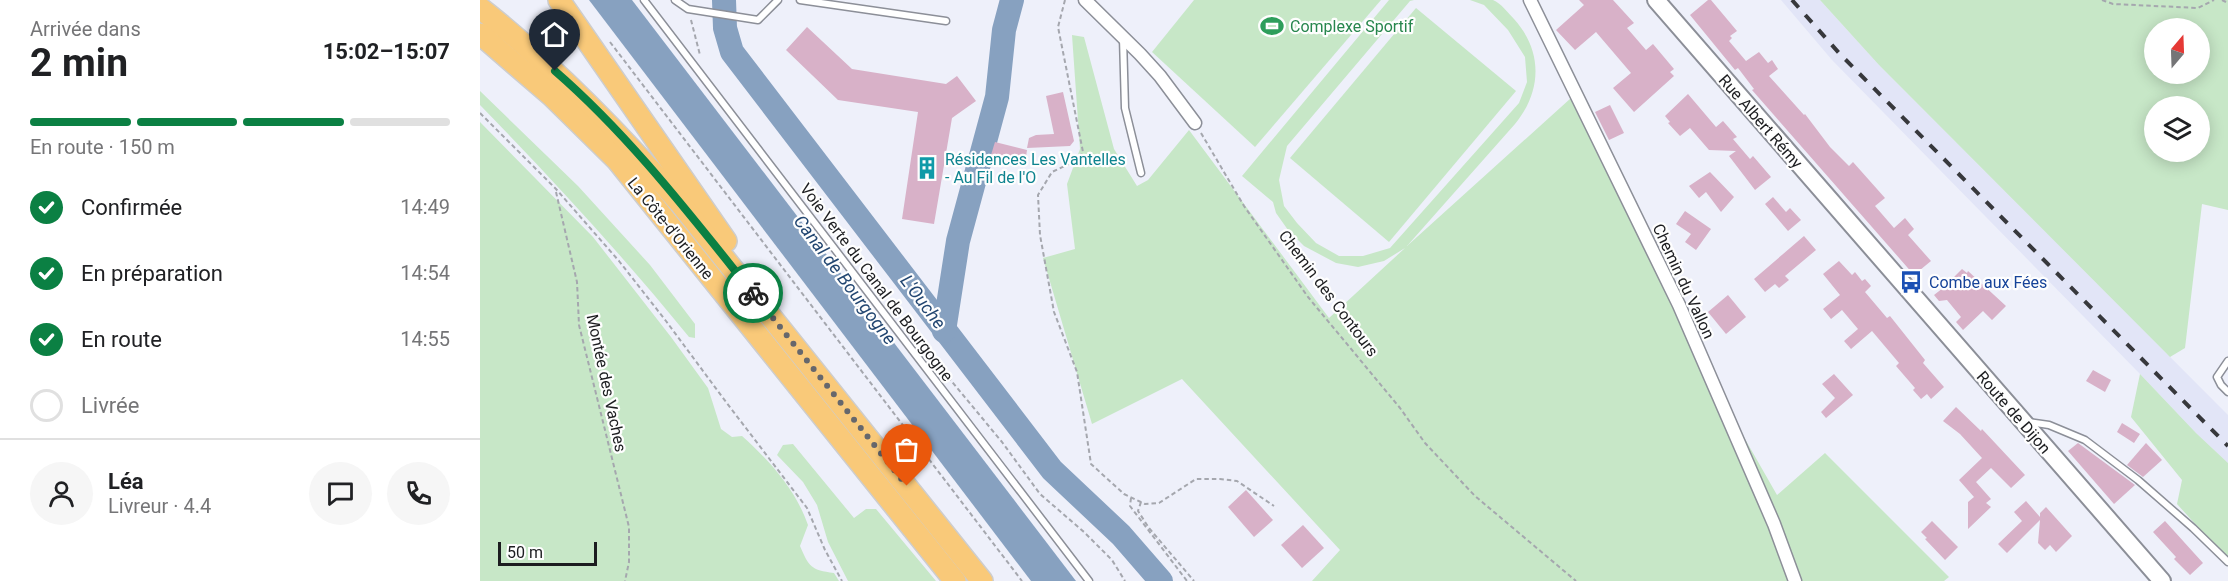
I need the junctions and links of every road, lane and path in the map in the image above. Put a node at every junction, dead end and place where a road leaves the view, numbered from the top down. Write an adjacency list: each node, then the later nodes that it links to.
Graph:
1 (559, 0): 27 (highway)
2 (644, 0): 40 (lane, Voie Verte du Canal de Bourgogne)
3 (675, 0): 15 (lane)
4 (778, 0): 15 (lane)
5 (800, 0): 16 (lane)
6 (1065, 0): 31 (path)
7 (1085, 0): 19 (street)
8 (1530, 0): 45 (street, Chemin du Vallon)
9 (1656, 0): 25 (main road, Rue Albert Rémy)
10 (2102, 0): 11 (path)
11 (2214, 0)
12 (2222, 0): 13 (path)
13 (2228, 3)
14 (480, 8): 27 (highway, La Côte-d'Orienne)
15 (688, 9): 20 (path)
16 (946, 21)
17 (480, 34): 37 (highway, La Côte-d'Orienne)
18 (607, 38): 39 (path)
19 (1123, 38): 22 (street); 23 (lane)
20 (701, 59)
21 (480, 113): 24 (path)
22 (1195, 123): 44 (path, Chemin des Contours)
23 (1141, 173)
24 (556, 189): 35 (path, Montée des Vaches); 36 (path)
25 (1866, 241): 30 (main road, Route de Dijon)
26 (922, 345): 41 (path)
27 (805, 358): 38 (highway, La Côte-d'Orienne)
28 (2228, 361): 29 (lane)
29 (2228, 392)
30 (2021, 420): 34 (lane); 46 (main road, Route de Dijon)
31 (1131, 498): 32 (path); 42 (path)
32 (1141, 502): 33 (path); 43 (path)
33 (1274, 506)
34 (2228, 562)
35 (625, 581)
36 (842, 581)
37 (955, 581)
38 (982, 581)
39 (1022, 581)
40 (1089, 581)
41 (1125, 581)
42 (1187, 581)
43 (1194, 581)
44 (1576, 581)
45 (1795, 581)
46 (2162, 581)

